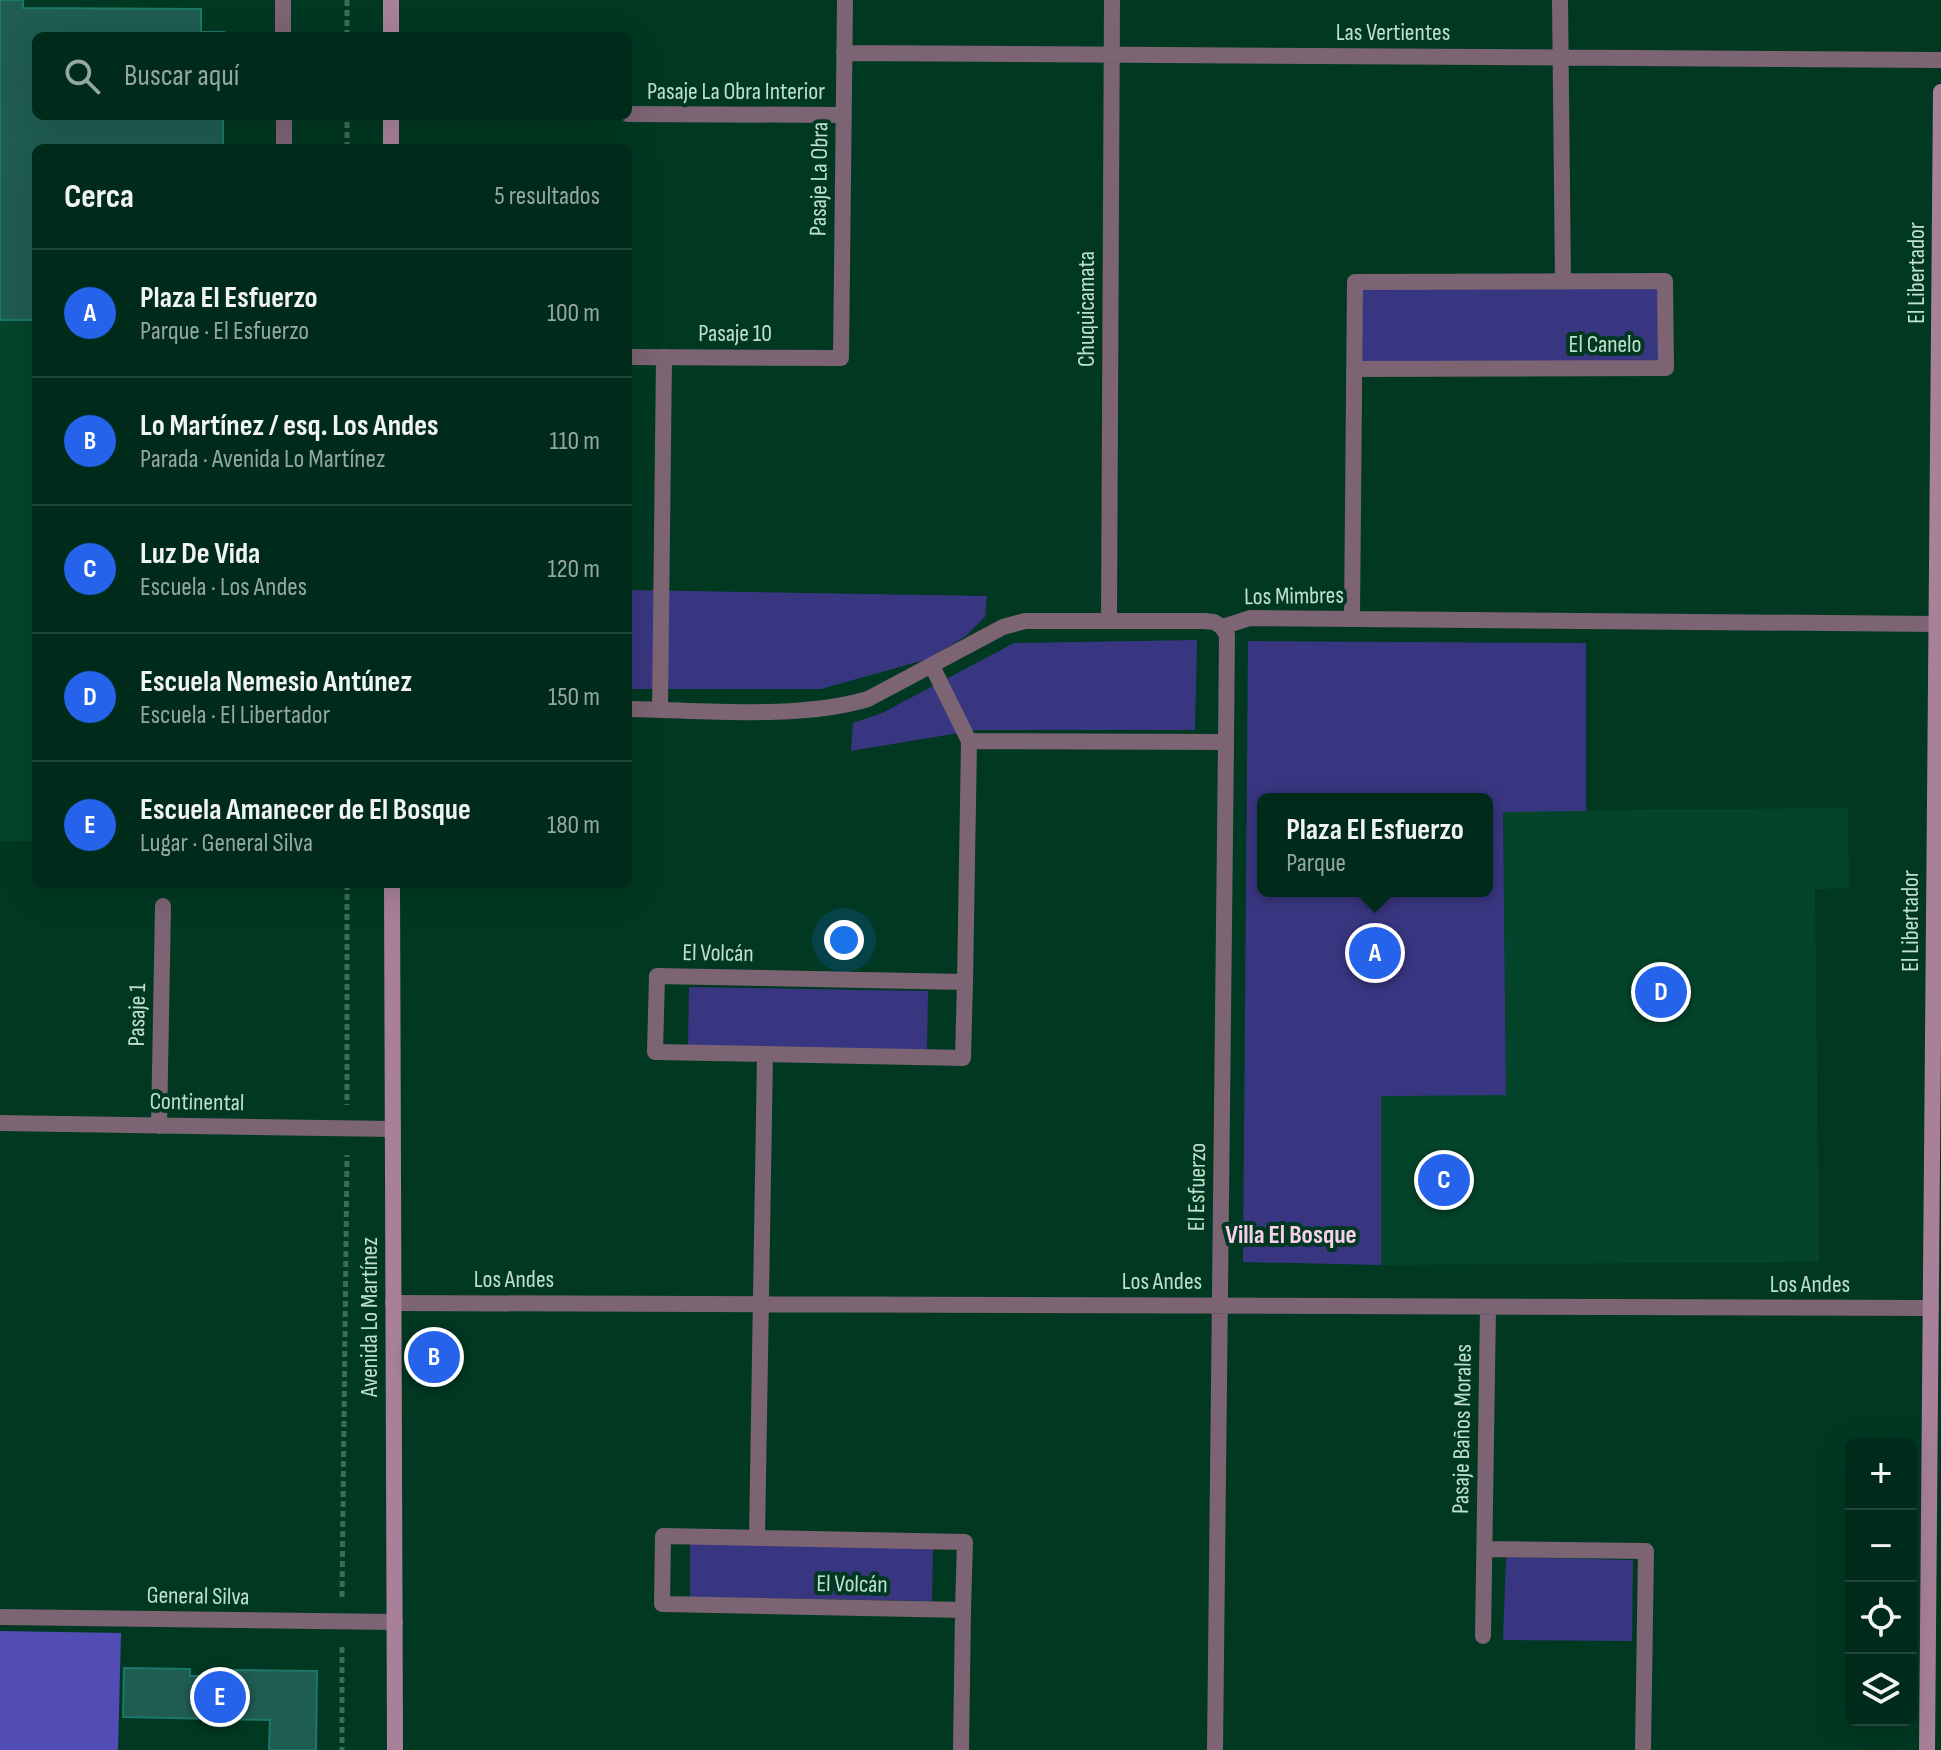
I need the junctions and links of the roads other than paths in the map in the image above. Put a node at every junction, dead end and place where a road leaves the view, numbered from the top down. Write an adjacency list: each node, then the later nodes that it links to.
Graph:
1 (283, 0): 6 (street)
2 (391, 0): 7 (street)
3 (845, 0): 8 (street, Pasaje La Obra)
4 (1112, 0): 9 (street, Chuquicamata)
5 (1560, 0): 10 (street)
6 (283, 32)
7 (391, 32)
8 (844, 53): 9 (street, Las Vertientes); 14 (street, Pasaje La Obra)
9 (1112, 55): 10 (street, Las Vertientes); 25 (street, Chuquicamata)
10 (1561, 58): 11 (street, Las Vertientes); 19 (street)
11 (1941, 60)
12 (1941, 92): 24 (street, El Libertador)
13 (632, 114): 14 (street, Pasaje La Obra Interior)
14 (844, 115): 22 (street, Pasaje La Obra)
15 (284, 120): 17 (street)
16 (391, 120): 18 (street)
17 (284, 144)
18 (391, 144)
19 (1563, 281): 23 (street, El Canelo); 23 (street, El Canelo)
20 (632, 357): 21 (street, Pasaje 10)
21 (664, 357): 22 (street, Pasaje 10); 31 (street)
22 (841, 358)
23 (1354, 369): 26 (street, El Canelo)
24 (1940, 405): 27 (street, El Libertador)
25 (1109, 619): 28 (street, Los Mimbres); 29 (street, Los Mimbres)
26 (1352, 619): 27 (street, Los Mimbres); 28 (street, Los Mimbres)
27 (1936, 624): 37 (street, El Libertador)
28 (1222, 627): 33 (street, El Esfuerzo)
29 (932, 666): 31 (street, Los Mimbres); 32 (street, El Volcán)
30 (632, 709): 31 (street, Los Mimbres)
31 (660, 709)
32 (969, 741): 33 (street); 36 (street, El Volcán)
33 (1226, 742): 44 (street, El Esfuerzo)
34 (392, 888): 41 (street, Avenida Lo Martínez)
35 (163, 906): 40 (street, Pasaje 1)
36 (965, 982): 38 (street, El Volcán); 38 (street, El Volcán)
37 (1937, 1000): 46 (street, El Libertador)
38 (765, 1054): 43 (street)
39 (0, 1123): 40 (street, Continental)
40 (159, 1126): 41 (street, Continental)
41 (393, 1129): 42 (street, Avenida Lo Martínez)
42 (393, 1303): 43 (street, Los Andes); 51 (street, Avenida Lo Martínez)
43 (761, 1304): 44 (street, Los Andes); 47 (street)
44 (1220, 1305): 45 (street, Los Andes); 55 (street, El Esfuerzo)
45 (1488, 1308): 46 (street, Los Andes); 48 (street, Pasaje Baños Morales)
46 (1931, 1308): 57 (street, El Libertador)
47 (757, 1538): 49 (street, El Volcán); 49 (street, El Volcán)
48 (1485, 1549): 52 (street, Pasaje Baños Morales); 56 (street)
49 (963, 1610): 54 (street, El Volcán)
50 (0, 1617): 51 (street, General Silva)
51 (395, 1622): 53 (street, Avenida Lo Martínez)
52 (1483, 1636)
53 (395, 1750)
54 (961, 1750)
55 (1215, 1750)
56 (1643, 1750)
57 (1927, 1750)

